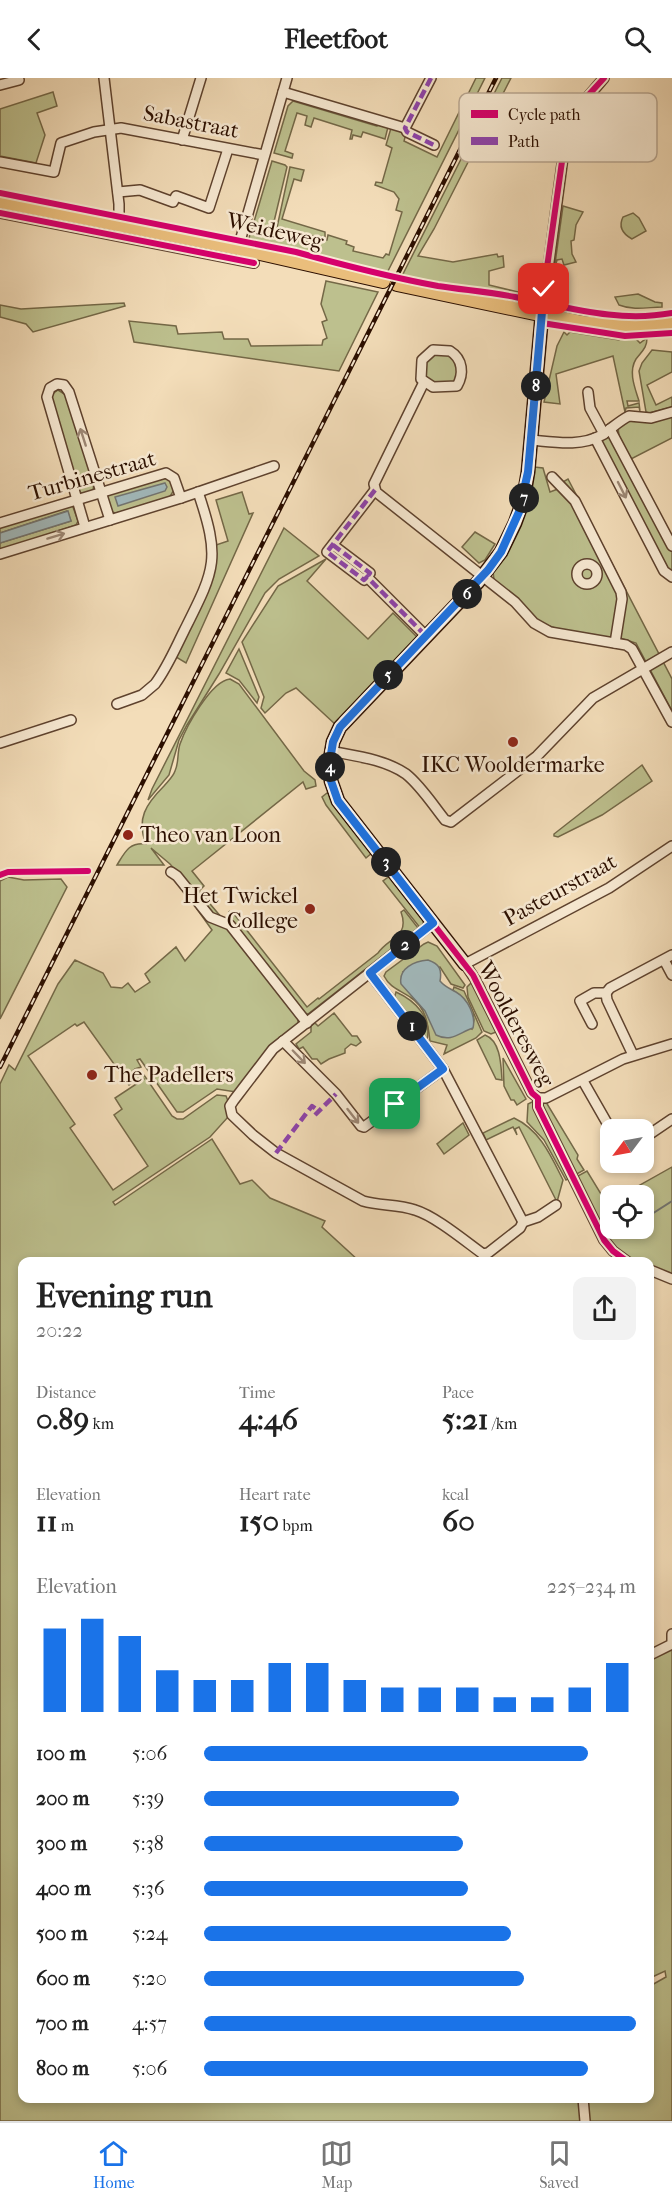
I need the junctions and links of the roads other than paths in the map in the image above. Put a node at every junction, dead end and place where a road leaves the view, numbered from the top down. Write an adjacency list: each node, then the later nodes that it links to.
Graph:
1 (18, 78): 7 (street)
2 (104, 78): 10 (street)
3 (201, 78): 12 (street)
4 (287, 78): 8 (street)
5 (431, 78): 11 (street)
6 (604, 78): 9 (street, Woolderesweg)
7 (0, 85)
8 (283, 92): 11 (street); 15 (street)
9 (591, 93)
10 (111, 128): 12 (street, Sabastraat); 16 (street); 18 (street)
11 (405, 128): 13 (street)
12 (182, 140): 14 (street, Sabastraat)
13 (434, 145)
14 (228, 148): 15 (street, Sabastraat); 18 (street)
15 (264, 155): 22 (street)
16 (0, 162)
17 (562, 162): 24 (street, Woolderesweg)
18 (118, 192): 21 (street)
19 (0, 201): 21 (main road, Weideweg)
20 (0, 213): 21 (street, Weideweg)
21 (119, 230): 22 (main road, Weideweg); 23 (street, Weideweg)
22 (238, 248): 24 (main road, Weideweg)
23 (254, 263)
24 (542, 314): 25 (main road, Weideweg); 30 (street, Woolderesweg)
25 (672, 322)
26 (424, 382): 26 (street); 33 (street)
27 (588, 392): 29 (street)
28 (672, 412): 29 (street)
29 (603, 434): 30 (street); 41 (street); 45 (street, one-way to 45)
30 (531, 440): 46 (street, Woolderesweg)
31 (274, 466): 35 (street, Turbinestraat)
32 (552, 477): 43 (street)
33 (375, 490): 46 (street); 47 (street)
34 (101, 492): 36 (street, Turbinestraat); 37 (street, Turbinestraat); 37 (street, one-way to 37); 38 (street)
35 (198, 492): 36 (street, Turbinestraat); 51 (street)
36 (181, 498): 38 (street, Turbinestraat)
37 (77, 499): 39 (street, Turbinestraat); 40 (street)
38 (110, 520): 40 (street, Turbinestraat)
39 (0, 523)
40 (86, 527): 42 (street, Turbinestraat, one-way to 40)
41 (672, 546)
42 (0, 554)
43 (606, 564): 44 (street); 48 (street)
44 (596, 569)
45 (668, 574)
46 (482, 577): 47 (street, Woolderesweg); 48 (street)
47 (426, 636): 55 (street, Woolderesweg)
48 (615, 643): 50 (street)
49 (672, 652): 50 (street)
50 (645, 669): 53 (street); 55 (street)
51 (117, 704)
52 (71, 720): 54 (street)
53 (672, 722)
54 (0, 743)
55 (330, 751): 58 (street, Woolderesweg)
56 (672, 846): 60 (street, Pasteurstraat)
57 (171, 872): 64 (street)
58 (433, 923): 60 (street, Woolderesweg); 61 (street)
59 (668, 957): 62 (street); 63 (street)
60 (465, 964): 71 (street, Woolderesweg)
61 (370, 973): 64 (street); 69 (street)
62 (672, 975)
63 (606, 993): 65 (street); 68 (street)
64 (307, 1023): 66 (street)
65 (592, 1024)
66 (283, 1041): 69 (street, one-way to 69); 76 (street)
67 (672, 1044): 68 (street)
68 (633, 1055): 70 (street)
69 (443, 1069): 76 (street)
70 (583, 1081): 71 (street); 72 (street)
71 (538, 1098): 77 (street, Woolderesweg)
72 (605, 1119)
73 (672, 1119): 74 (street)
74 (654, 1131)
75 (556, 1205): 76 (street)
76 (523, 1222)
77 (621, 1257)
78 (654, 1272): 79 (street)
79 (672, 1279)
80 (672, 1634): 81 (street)
81 (672, 1644): 82 (street)
82 (654, 1652)
83 (583, 2103): 84 (street)
84 (585, 2121)

